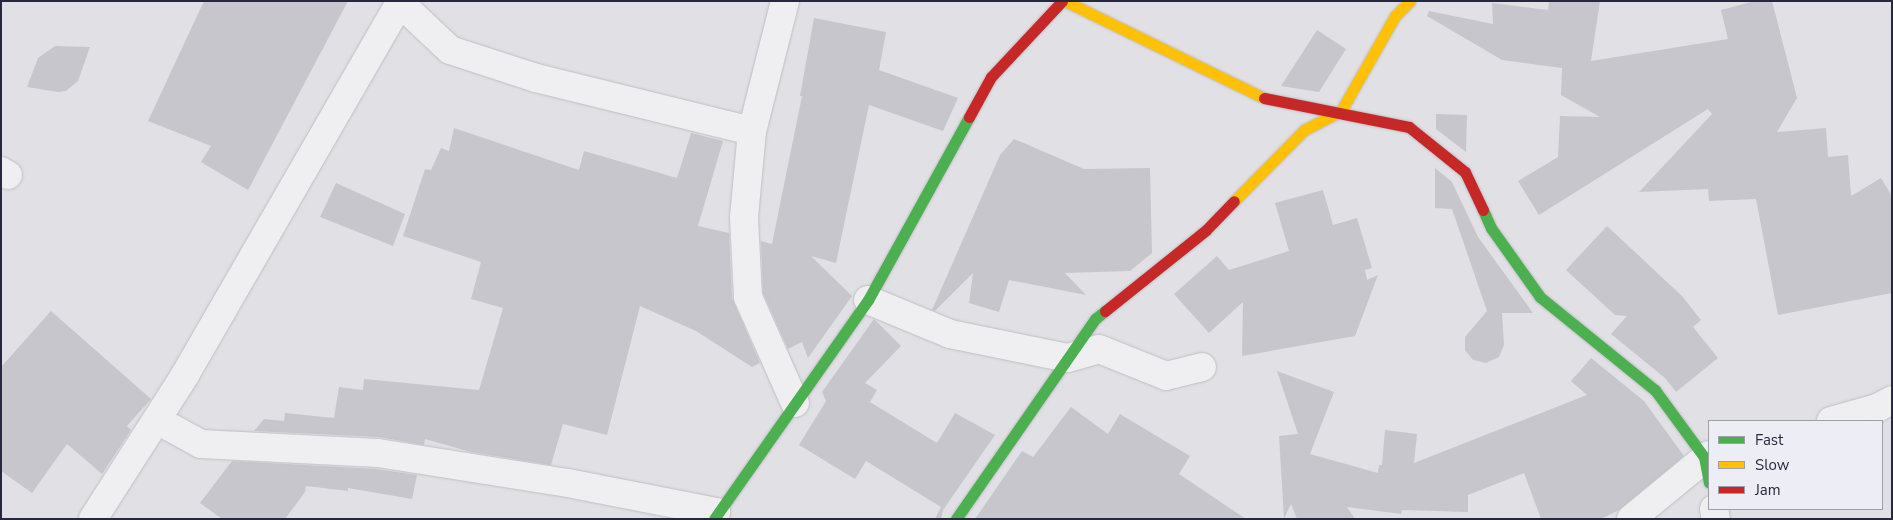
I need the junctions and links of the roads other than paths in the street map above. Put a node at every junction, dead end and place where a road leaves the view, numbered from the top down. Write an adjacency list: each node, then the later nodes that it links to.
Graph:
1 (785, 1): 6 (street)
2 (1064, 1): 5 (street); 7 (street)
3 (1410, 1): 5 (street)
4 (399, 2): 6 (street); 12 (street)
5 (1341, 111): 8 (street); 14 (street)
6 (752, 131): 11 (street)
7 (868, 300): 8 (street); 11 (street)
8 (1068, 358): 9 (street); 18 (street)
9 (1202, 367)
10 (1892, 400): 13 (street)
11 (795, 403): 16 (street)
12 (157, 420): 16 (street); 17 (street)
13 (1835, 420)
14 (1707, 456): 15 (street); 19 (street)
15 (1708, 470)
16 (715, 516)
17 (93, 519)
18 (956, 519)
19 (1631, 519)

